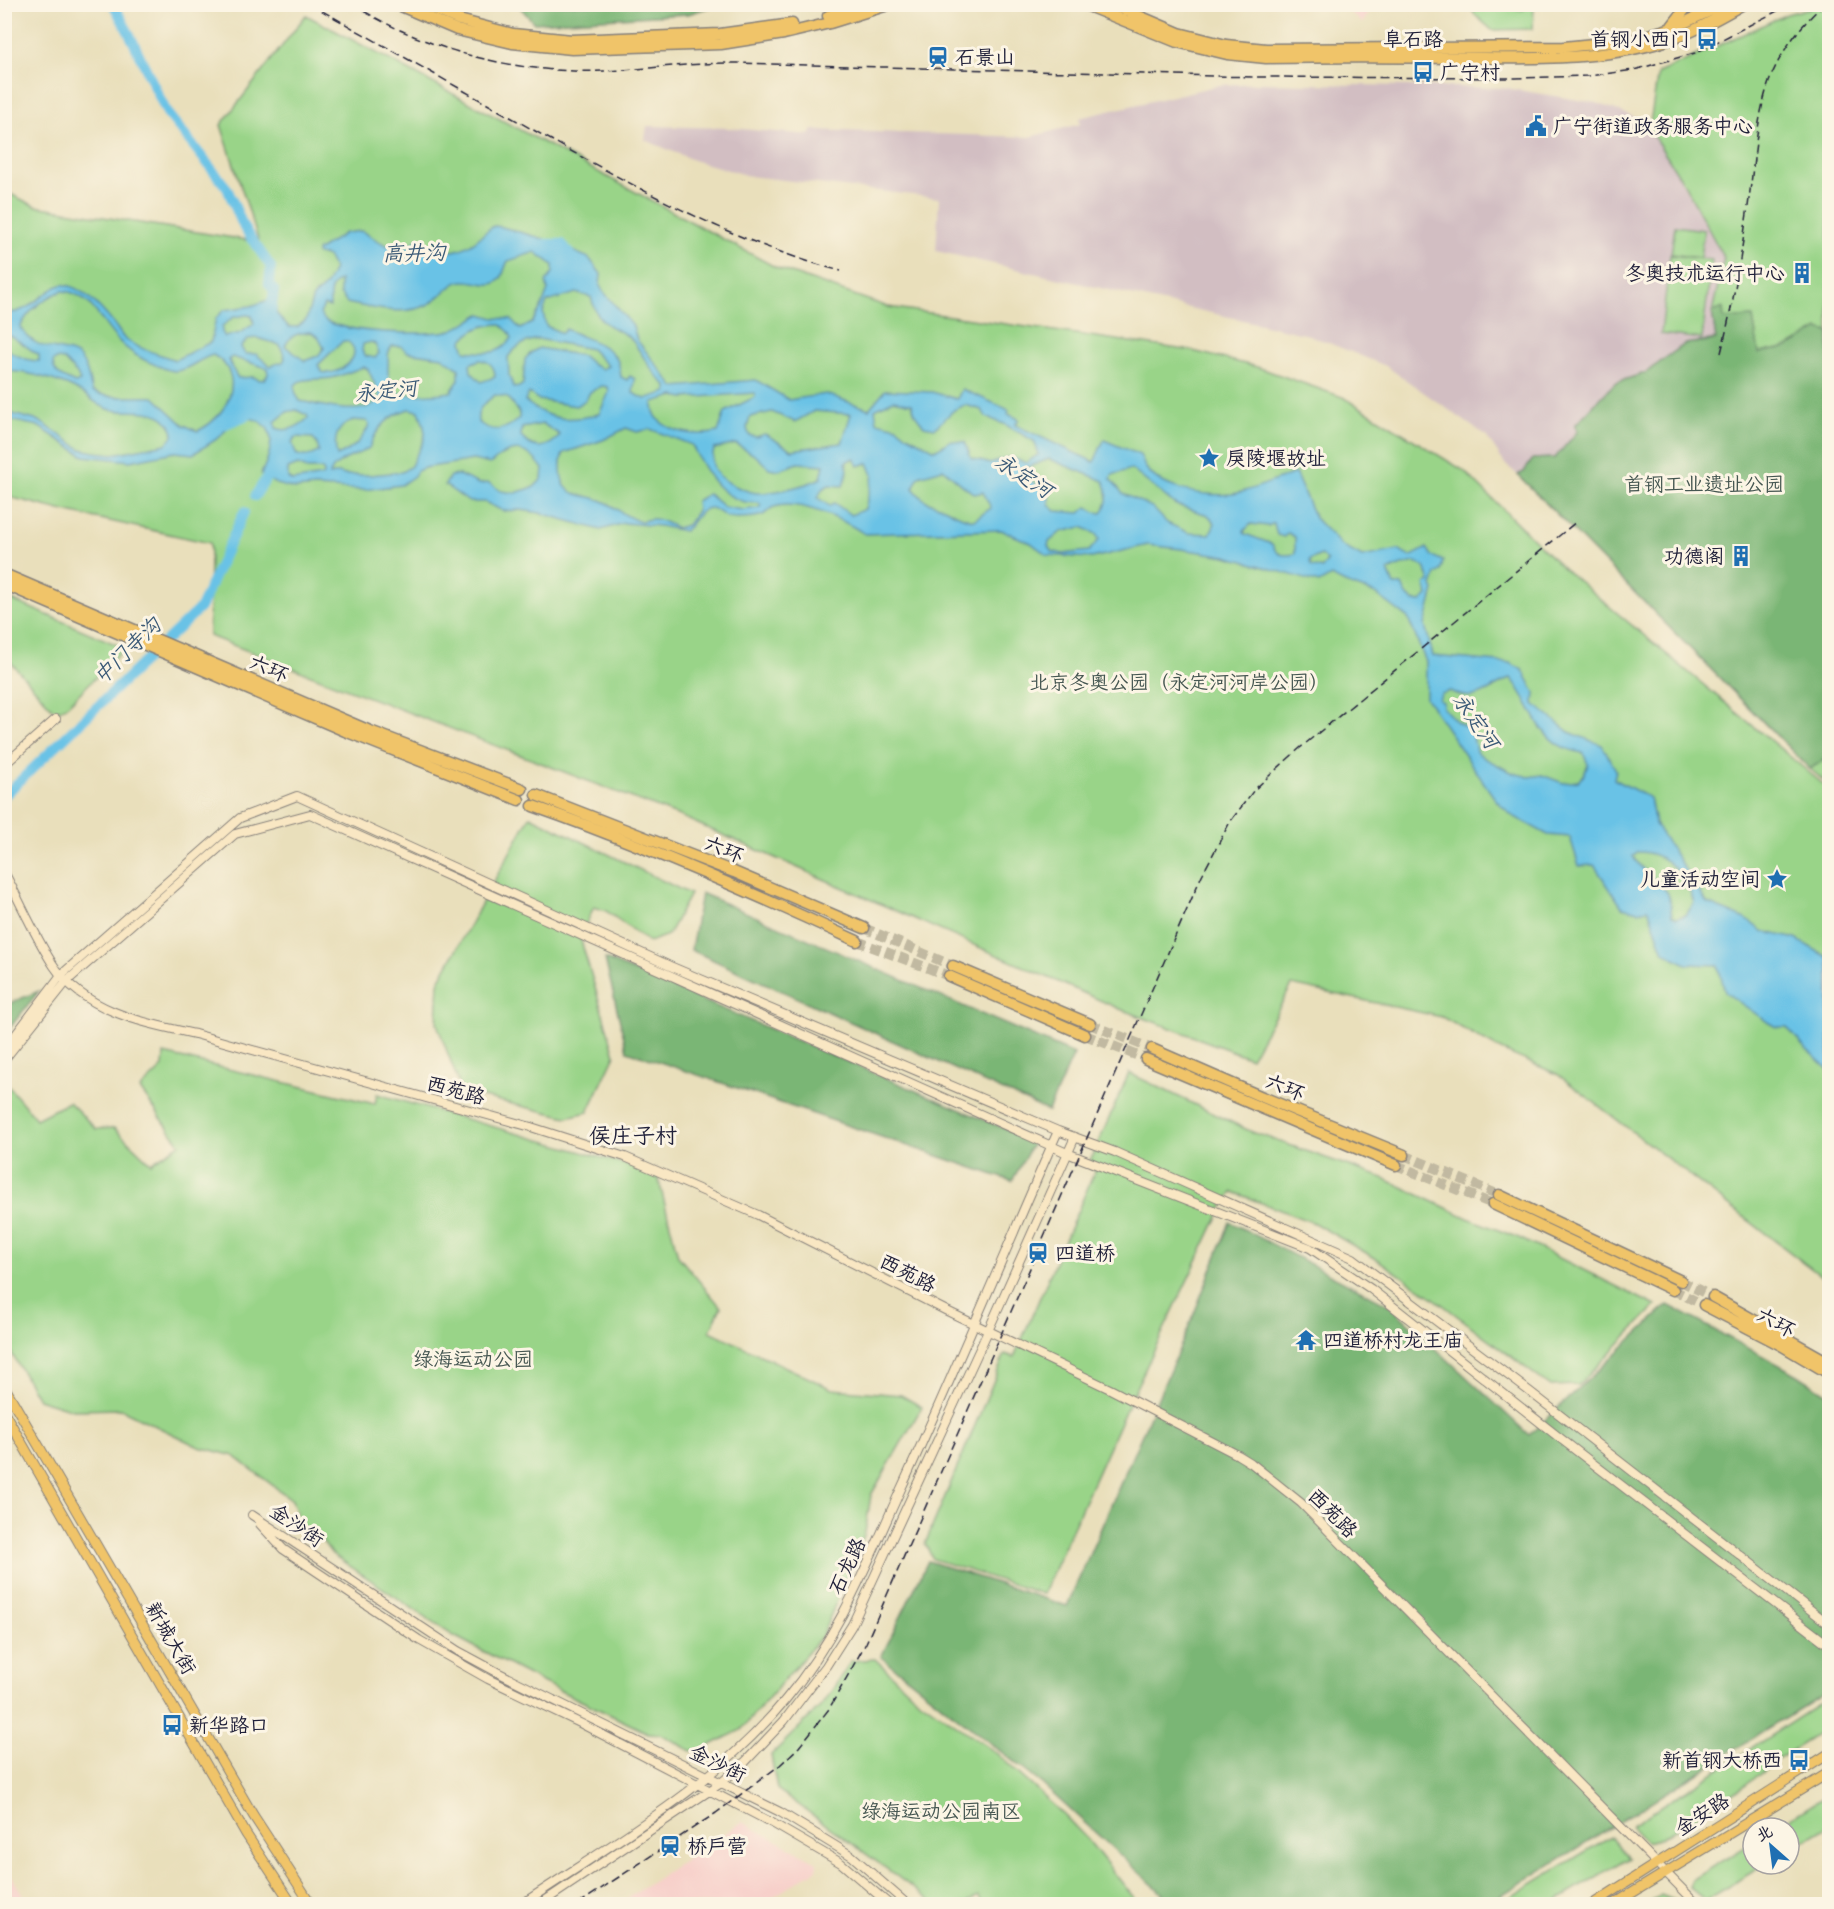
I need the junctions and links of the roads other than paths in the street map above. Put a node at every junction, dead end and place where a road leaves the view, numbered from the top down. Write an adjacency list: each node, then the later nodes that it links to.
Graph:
1 (396, 4): 4 (highway)
2 (422, 4): 3 (highway)
3 (865, 4)
4 (891, 4)
5 (1083, 4): 9 (highway, 阜石路)
6 (1111, 4): 8 (highway, 阜石路)
7 (1689, 4): 10 (highway)
8 (1725, 4)
9 (1743, 4)
10 (1672, 26)
11 (4, 574): 13 (highway, 六环)
12 (4, 584): 13 (highway, 六环)
13 (137, 635): 16 (highway, 六环)
14 (56, 719): 15 (main road)
15 (4, 765)
16 (521, 795)
17 (4, 872): 20 (main road, 西苑路)
18 (864, 928): 19 (highway, 六环)
19 (857, 941)
20 (64, 978): 24 (main road); 26 (main road); 27 (main road); 29 (main road); 37 (main road, 西苑路)
21 (1090, 1024): 22 (highway)
22 (1085, 1035)
23 (1152, 1049): 31 (highway, 六环)
24 (4, 1050)
25 (1146, 1059): 32 (highway, 六环)
26 (4, 1060)
27 (1058, 1131): 28 (main road); 29 (main road, 石龙路)
28 (1075, 1137): 30 (main road, 石龙路); 43 (main road)
29 (1051, 1146): 30 (main road); 37 (main road, 石龙路)
30 (1067, 1154): 38 (main road, 石龙路); 44 (main road)
31 (1404, 1155)
32 (1396, 1165)
33 (1682, 1281): 34 (highway)
34 (1673, 1290)
35 (1713, 1297): 39 (highway, 六环)
36 (1704, 1305): 40 (highway, 六环)
37 (974, 1324): 38 (main road, 西苑路); 47 (main road, 石龙路)
38 (988, 1331): 48 (main road, 石龙路); 51 (main road, 西苑路)
39 (1830, 1363)
40 (1830, 1374)
41 (4, 1386): 54 (main road, 新城大街)
42 (4, 1412): 53 (main road, 新城大街)
43 (1830, 1625)
44 (1830, 1646)
45 (1830, 1753): 51 (main road, 金安路)
46 (1830, 1772): 52 (main road, 金安路)
47 (708, 1776): 48 (main road, 金沙街); 49 (main road, 石龙路); 49 (main road, 金沙街)
48 (721, 1783): 50 (main road, 石龙路); 58 (main road, 金沙街)
49 (696, 1785): 50 (main road, 金沙街); 55 (main road, 石龙路)
50 (710, 1791): 56 (main road, 石龙路); 57 (main road, 金沙街)
51 (1658, 1864): 52 (main road, 西苑路); 59 (main road, 金安路)
52 (1666, 1872): 60 (main road, 金安路); 61 (main road, 西苑路)
53 (292, 1905)
54 (311, 1905)
55 (522, 1905)
56 (540, 1905)
57 (888, 1905)
58 (907, 1905)
59 (1593, 1905)
60 (1614, 1905)
61 (1697, 1905)

